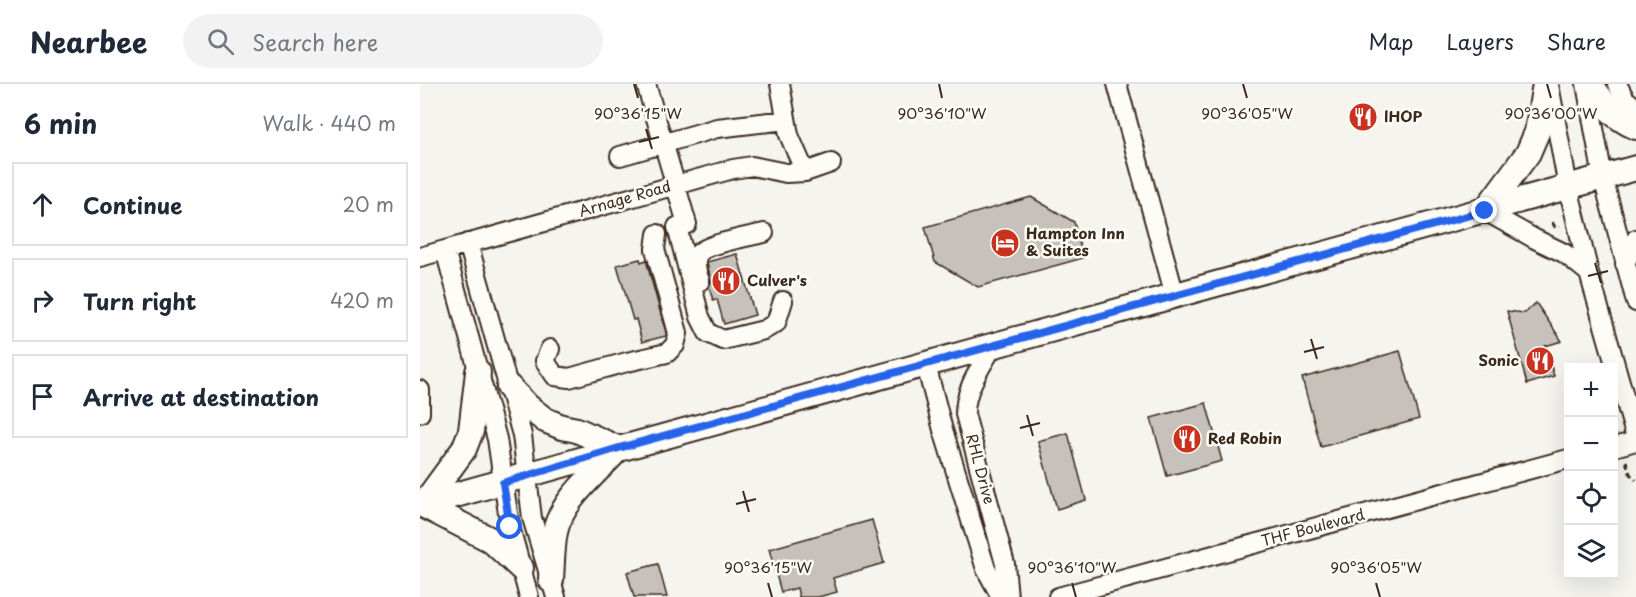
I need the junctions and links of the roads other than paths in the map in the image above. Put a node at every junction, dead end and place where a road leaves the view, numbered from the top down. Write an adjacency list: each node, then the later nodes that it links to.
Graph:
1 (646, 84): 11 (street)
2 (780, 84): 9 (street)
3 (1117, 84): 28 (street)
4 (1547, 84): 18 (street); 19 (main road)
5 (1586, 84): 16 (street)
6 (1591, 84): 10 (main road)
7 (1617, 84): 8 (street)
8 (1636, 108)
9 (786, 120): 11 (street); 15 (street)
10 (1636, 127)
11 (663, 143): 12 (street); 17 (street)
12 (620, 156)
13 (831, 163): 15 (street, Arnage Road)
14 (1636, 168): 16 (main road)
15 (805, 172): 17 (street, Arnage Road)
16 (1603, 178): 18 (main road); 26 (street)
17 (675, 185): 23 (street, Arnage Road); 31 (street)
18 (1568, 188): 19 (main road); 27 (street)
19 (1485, 211): 27 (street); 28 (main road)
20 (764, 233): 31 (street)
21 (657, 234): 33 (street)
22 (1636, 239): 26 (street)
23 (468, 243): 24 (street, Arnage Road); 36 (street)
24 (445, 250): 25 (street, Arnage Road); 35 (street)
25 (420, 257)
26 (1625, 264): 30 (street)
27 (1589, 273): 39 (street)
28 (1175, 296): 32 (main road)
29 (783, 301): 31 (street)
30 (1636, 302)
31 (723, 340)
32 (993, 346): 34 (main road); 49 (street, RHL Drive)
33 (550, 349)
34 (926, 365): 40 (main road); 48 (street, RHL Drive)
35 (478, 372): 43 (street); 44 (main road)
36 (508, 387): 40 (main road); 42 (street)
37 (420, 390): 38 (street)
38 (420, 413)
39 (1627, 443)
40 (619, 448): 42 (main road); 46 (main road)
41 (1564, 460): 50 (street, THF Boulevard)
42 (528, 475): 43 (main road); 46 (street)
43 (503, 483): 44 (main road); 45 (street)
44 (421, 505): 45 (main road)
45 (521, 568): 47 (street)
46 (553, 588)
47 (529, 597)
48 (1001, 597)
49 (1008, 597)
50 (1058, 597)

